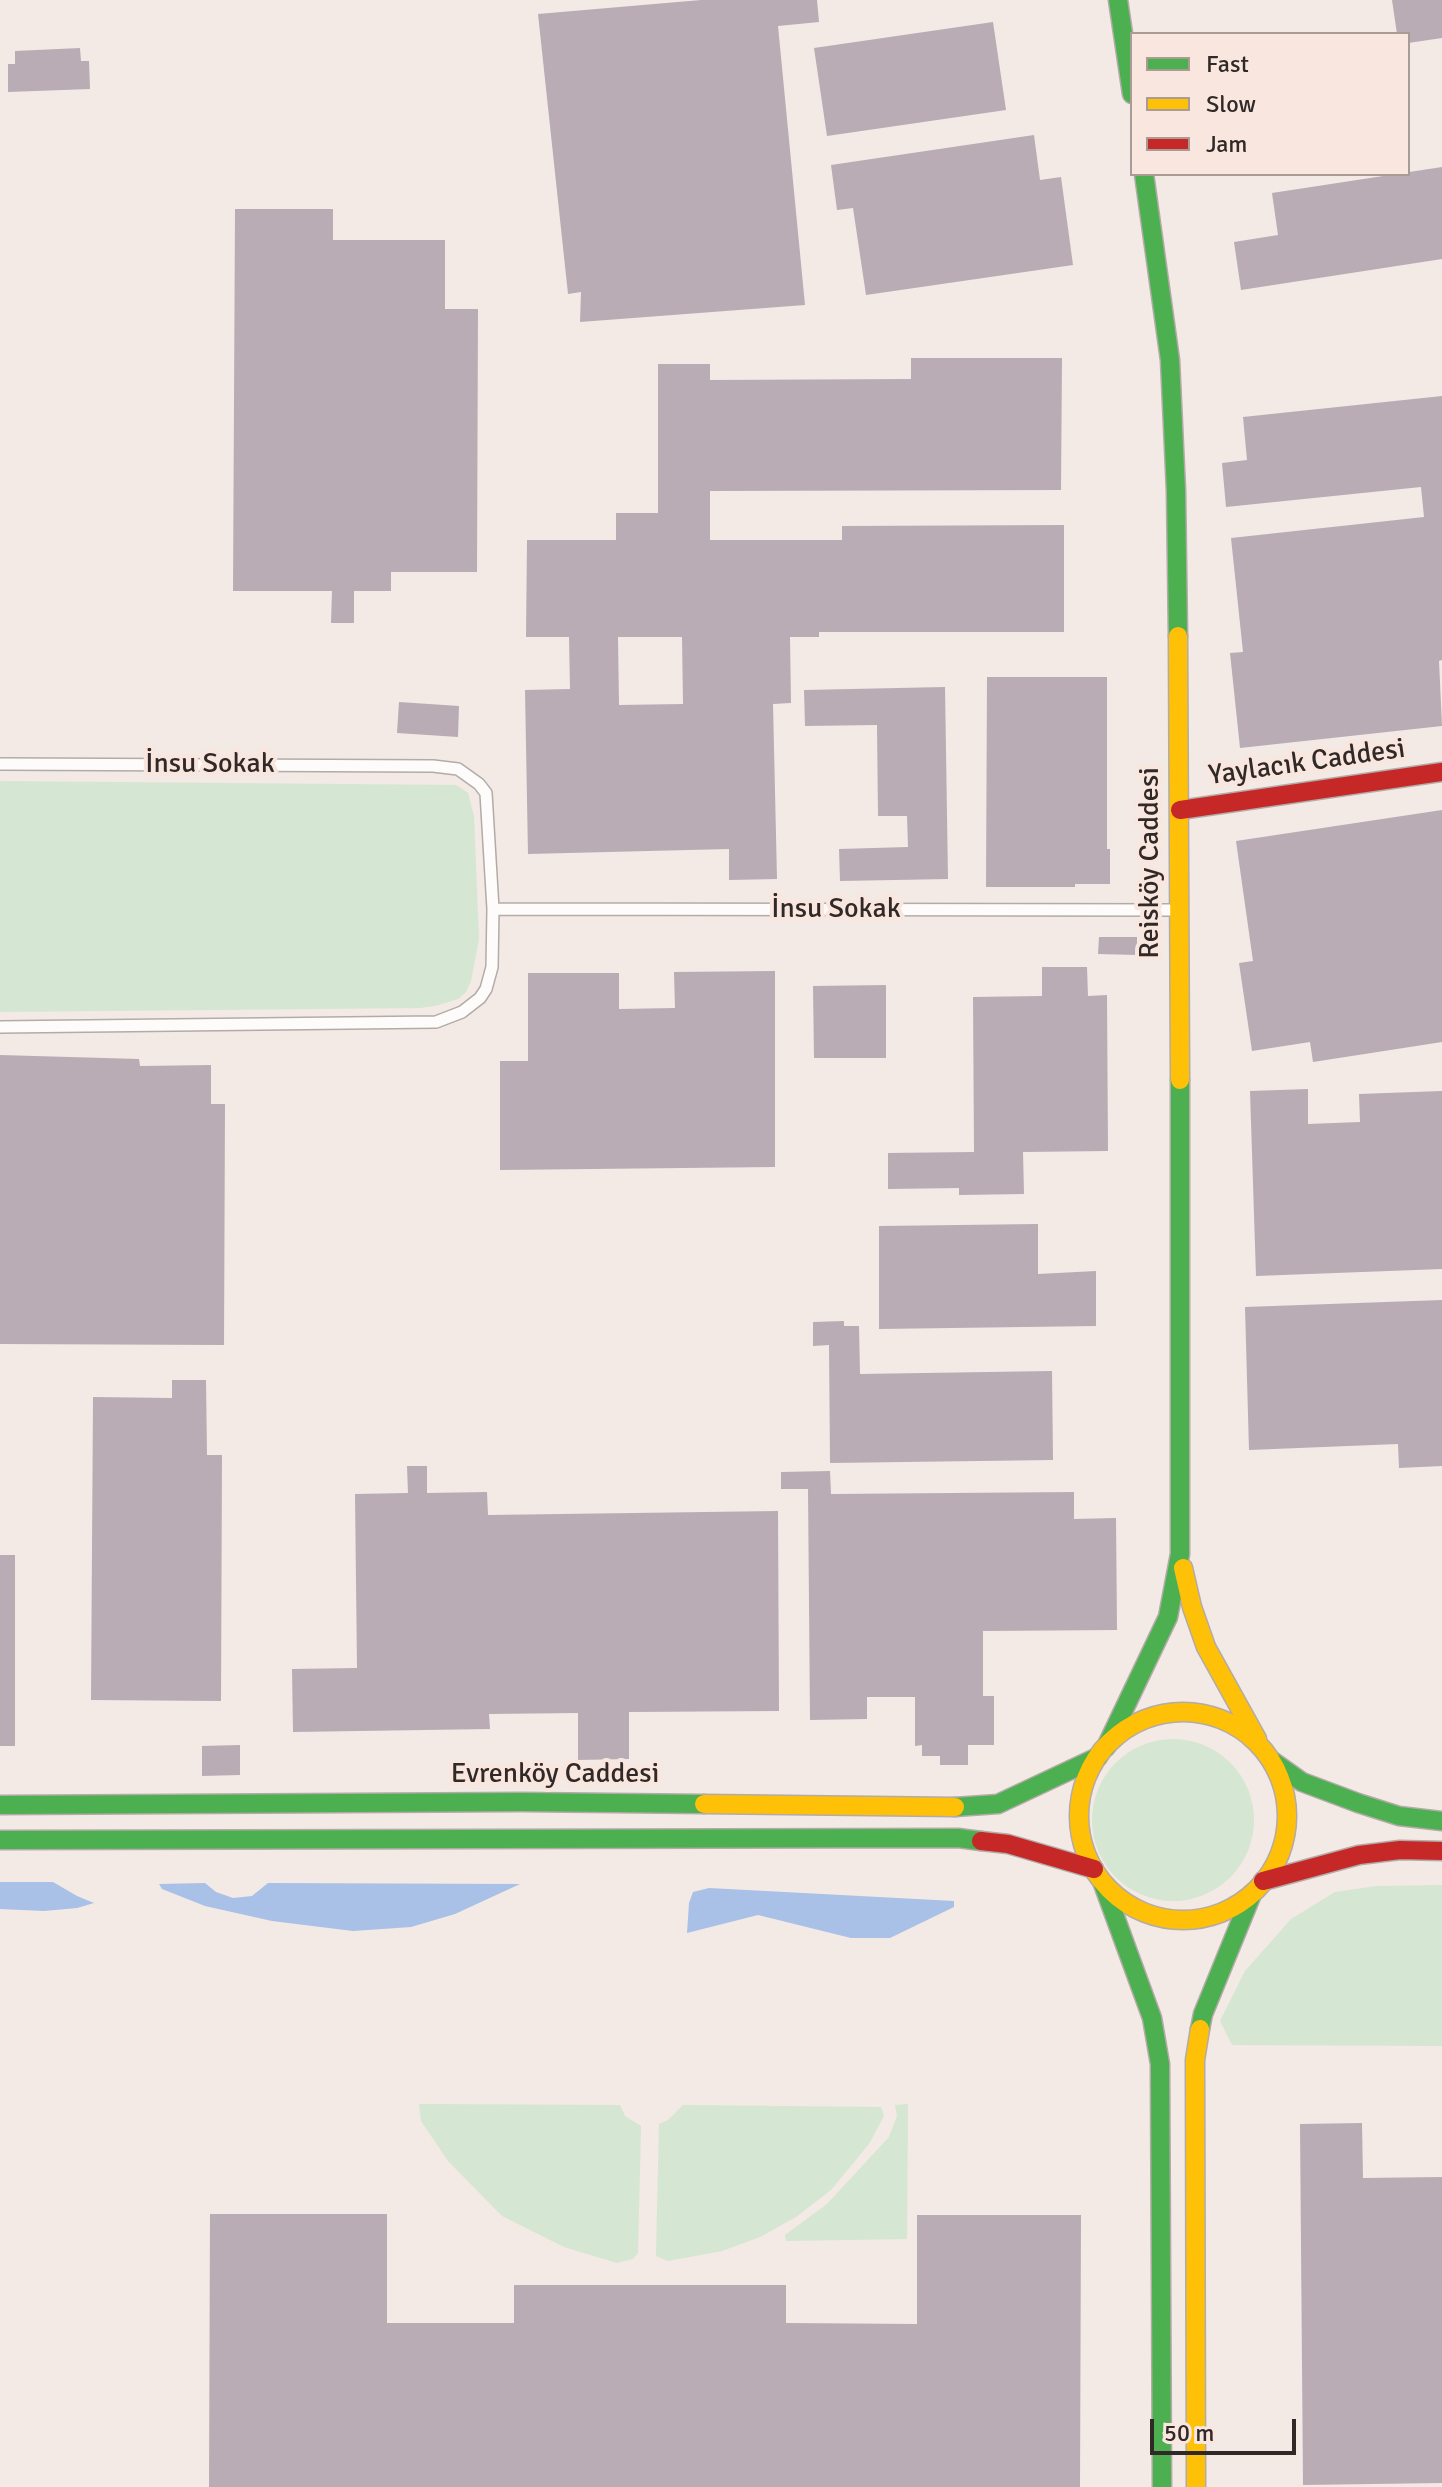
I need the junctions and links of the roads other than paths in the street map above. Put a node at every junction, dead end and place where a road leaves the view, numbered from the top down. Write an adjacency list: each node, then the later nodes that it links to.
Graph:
1 (1118, 0): 2 (street)
2 (1130, 81)
3 (1144, 176): 6 (street, Reisköy Caddesi)
4 (0, 764): 7 (lane, İnsu Sokak)
5 (1442, 772): 6 (street, Yaylacık Caddesi)
6 (1180, 810): 8 (street, Reisköy Caddesi)
7 (493, 909): 8 (lane, İnsu Sokak); 9 (lane, İnsu Sokak)
8 (1179, 910): 10 (street, Reisköy Caddesi)
9 (0, 1027)
10 (1180, 1554): 11 (street, Reisköy Caddesi); 12 (street, Reisköy Caddesi)
11 (1102, 1752): 12 (street); 13 (street, Evrenköy Caddesi); 17 (street)
12 (1266, 1753): 14 (street); 18 (street)
13 (0, 1805)
14 (1442, 1821)
15 (0, 1840): 17 (street)
16 (1442, 1851): 18 (street)
17 (1098, 1875): 18 (street); 19 (street)
18 (1258, 1888): 20 (street)
19 (1162, 2487)
20 (1196, 2487)

